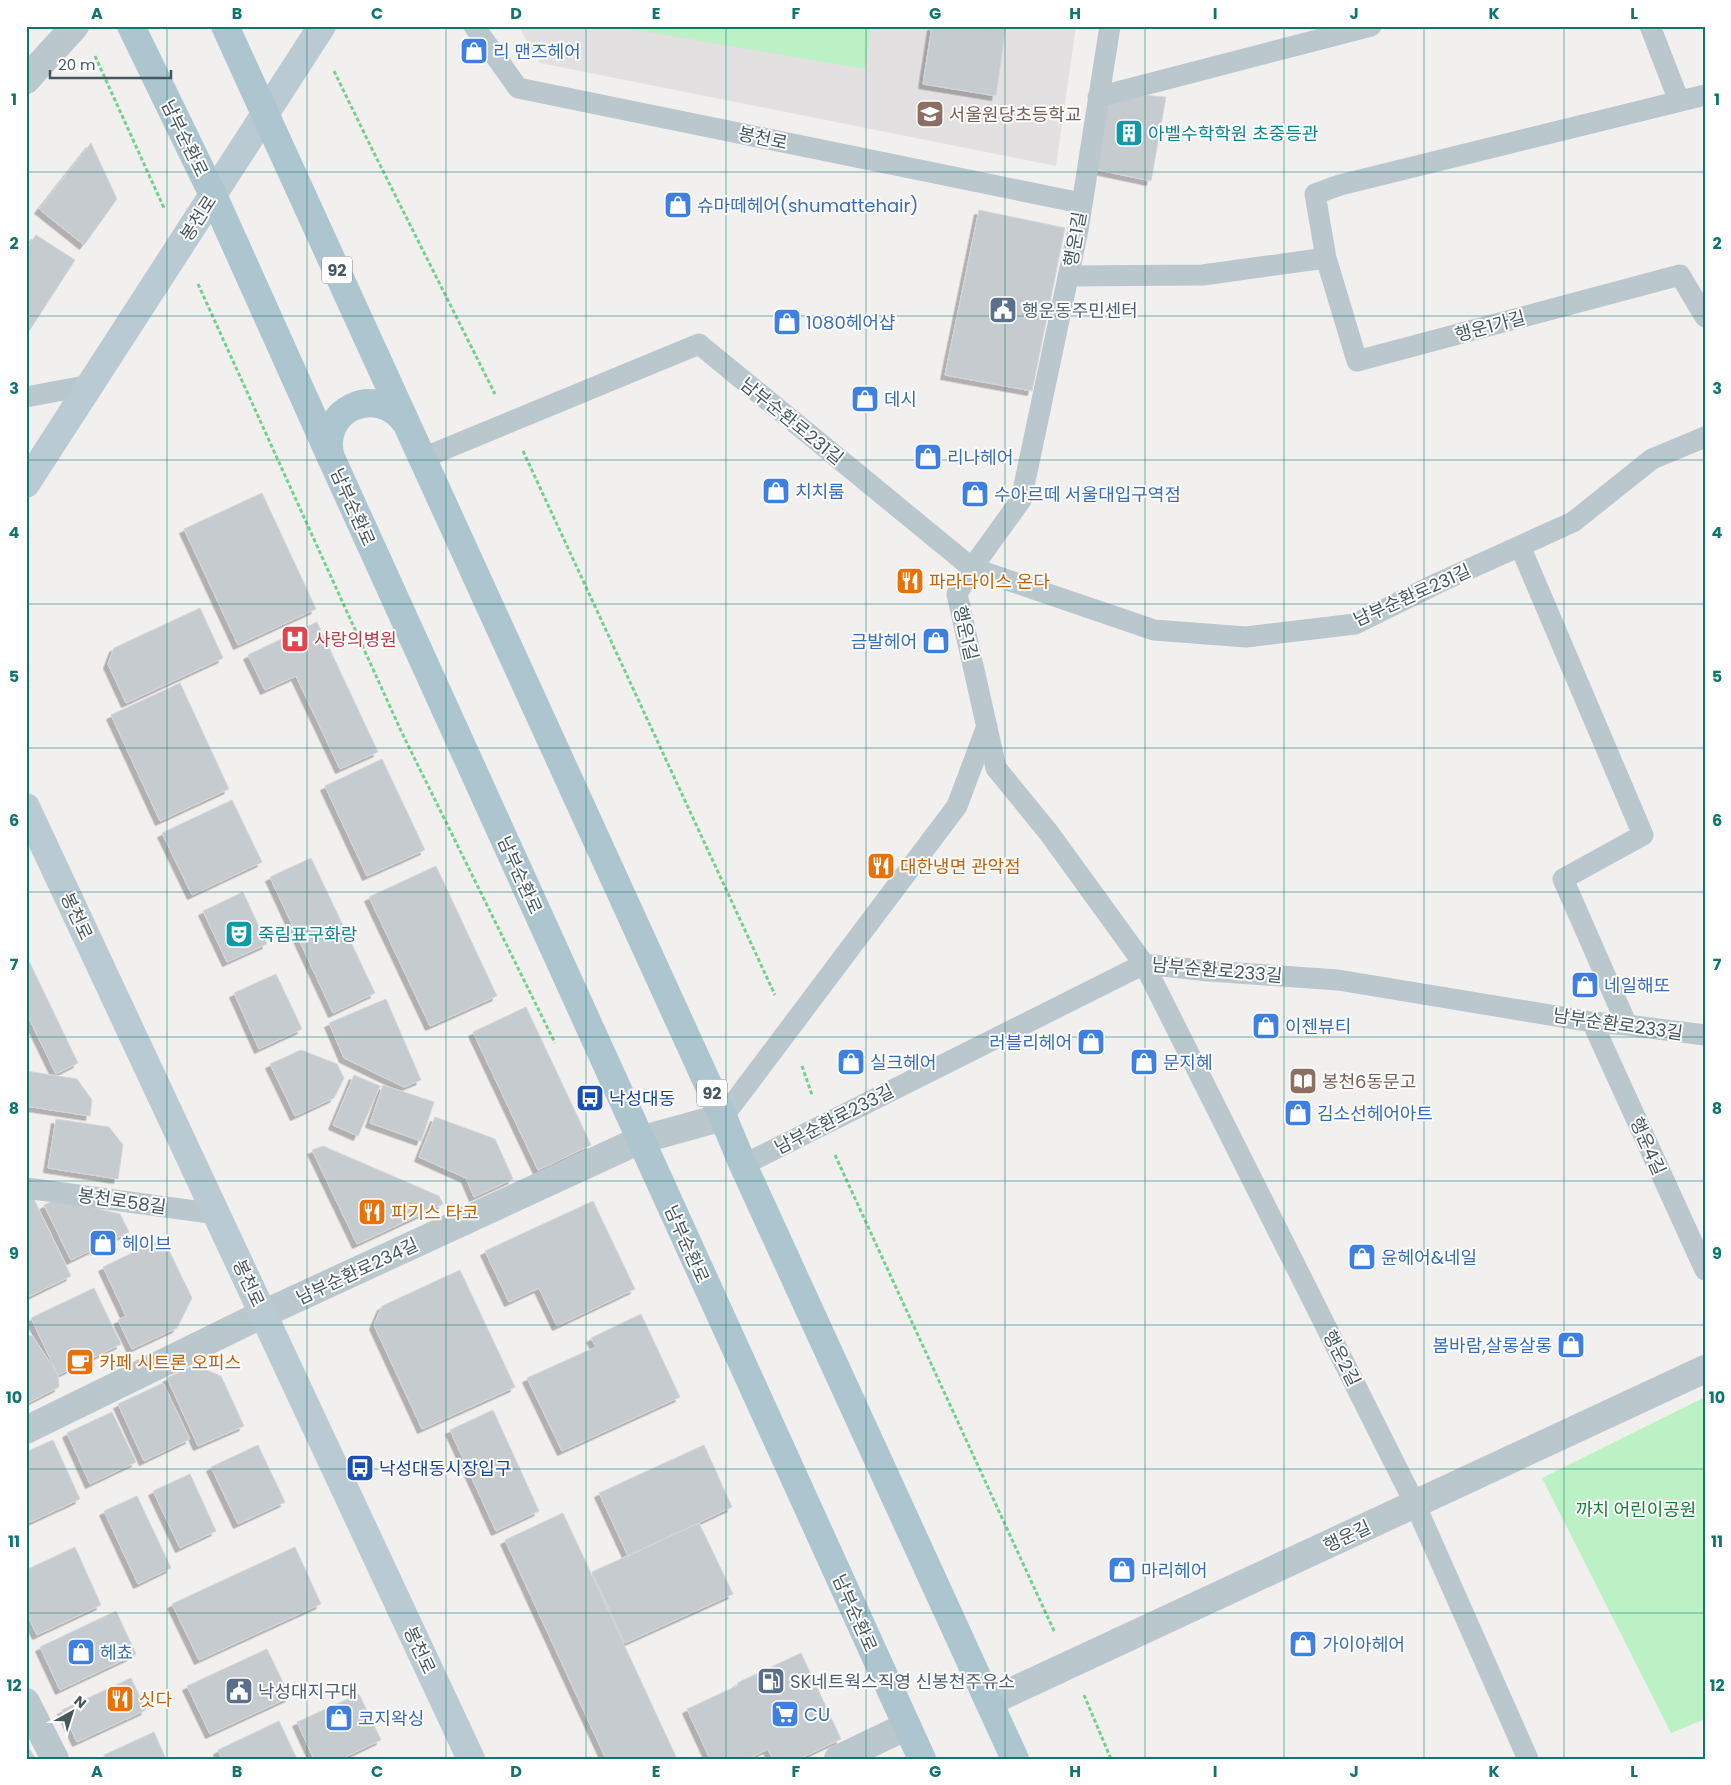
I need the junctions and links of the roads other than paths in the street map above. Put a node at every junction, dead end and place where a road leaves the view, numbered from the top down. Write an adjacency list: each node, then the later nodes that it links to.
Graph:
1 (75, 26): 9 (street)
2 (131, 26): 14 (main road, 남부순환로)
3 (225, 26): 13 (main road, 92)
4 (474, 26): 15 (lane, 봉천로)
5 (1110, 26): 11 (lane, 행운1길)
6 (1371, 26): 11 (lane)
7 (1650, 26): 12 (lane)
8 (320, 30): 13 (main road, 봉천로)
9 (26, 80)
10 (1705, 95): 12 (lane, 행운1가길)
11 (1098, 97): 15 (lane, 행운1길)
12 (1679, 101): 16 (lane, 행운1가길)
13 (266, 114): 14 (main road, 봉천로); 21 (main road, 92)
14 (213, 194): 19 (main road, 봉천로); 24 (main road, 남부순환로)
15 (1081, 203): 17 (lane, 행운1길)
16 (1326, 258): 17 (lane); 18 (lane, 행운1가길)
17 (1068, 276): 27 (lane, 행운1길)
18 (1705, 317)
19 (90, 385): 20 (lane); 25 (main road, 봉천로)
20 (26, 397)
21 (409, 426): 23 (main road, 92); 24 (main road)
22 (1705, 437): 26 (lane, 남부순환로231길)
23 (423, 458): 27 (lane, 남부순환로231길); 34 (main road, 92)
24 (332, 462): 35 (main road, 남부순환로)
25 (26, 484)
26 (1520, 546): 27 (lane, 남부순환로231길); 32 (lane)
27 (972, 568): 28 (lane, 행운1길)
28 (987, 726): 30 (lane, 행운1길); 34 (lane)
29 (26, 807): 38 (main road, 봉천로)
30 (1144, 964): 31 (lane, 남부순환로233길); 36 (lane, 남부순환로233길); 43 (lane, 행운2길)
31 (1592, 1022): 32 (lane, 남부순환로233길); 39 (lane, 행운4길)
32 (1627, 1025): 33 (lane, 남부순환로233길)
33 (1705, 1035)
34 (722, 1117): 35 (street, 남부순환로234길); 36 (main road, 92)
35 (640, 1140): 40 (street, 남부순환로234길); 46 (main road, 남부순환로)
36 (743, 1165): 45 (main road, 92)
37 (26, 1188): 38 (lane, 봉천로58길)
38 (217, 1214): 40 (main road, 봉천로)
39 (1705, 1270)
40 (263, 1314): 42 (street, 남부순환로234길); 48 (main road, 봉천로)
41 (1705, 1369): 43 (street, 행운길)
42 (26, 1430)
43 (1415, 1504): 45 (street, 행운길); 52 (lane, 행운2길)
44 (26, 1702): 47 (street)
45 (989, 1702): 51 (main road, 92)
46 (907, 1726): 49 (street); 50 (main road, 남부순환로)
47 (55, 1759)
48 (471, 1759)
49 (838, 1759)
50 (922, 1759)
51 (1015, 1759)
52 (1528, 1759)

